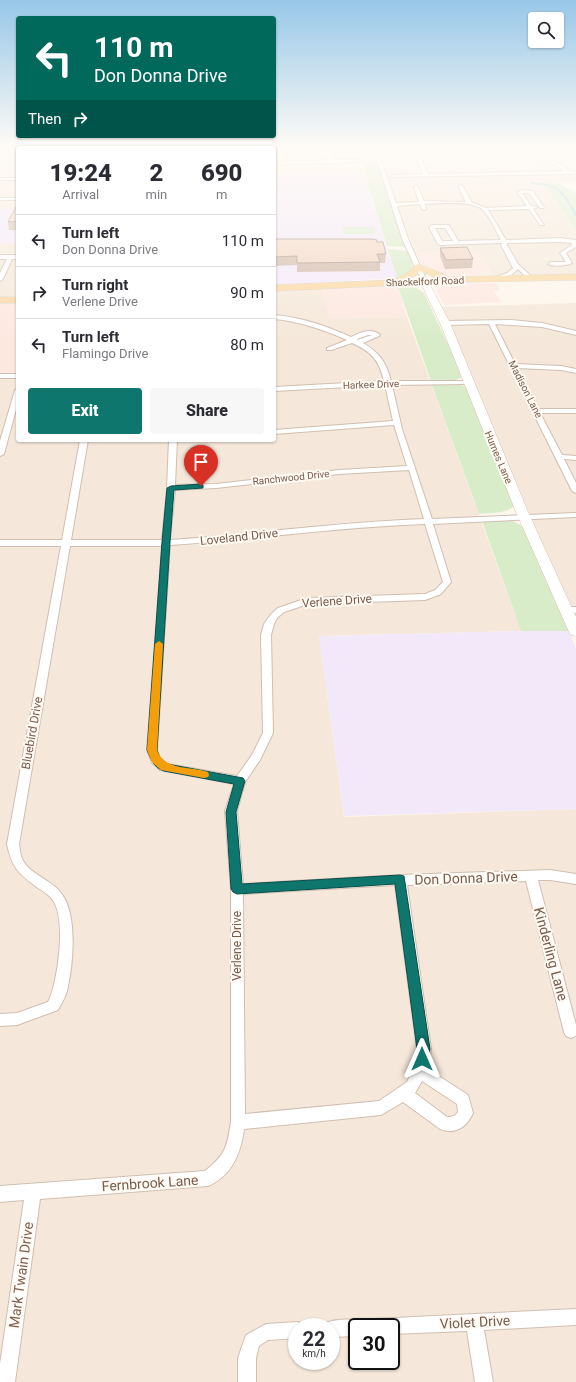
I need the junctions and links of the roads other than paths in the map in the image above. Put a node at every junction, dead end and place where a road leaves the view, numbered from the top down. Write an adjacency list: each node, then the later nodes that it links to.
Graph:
1 (396, 212): 13 (street)
2 (487, 212): 5 (street)
3 (534, 212): 4 (street)
4 (542, 224)
5 (505, 242): 6 (street); 7 (street); 12 (street)
6 (575, 242): 11 (street)
7 (456, 243): 7 (street)
8 (0, 257): 9 (street)
9 (10, 257): 10 (street); 17 (street)
10 (16, 257)
11 (551, 264)
12 (516, 265): 15 (street); 16 (street)
13 (418, 267): 18 (main road); 19 (street); 20 (main road)
14 (576, 277): 16 (main road, Shackelford Road)
15 (498, 278): 16 (main road, Shackelford Road); 18 (main road, Shackelford Road)
16 (530, 278)
17 (0, 279)
18 (455, 279): 19 (main road, Shackelford Road); 22 (main road)
19 (424, 281): 20 (main road, Shackelford Road); 22 (street, Humes Lane)
20 (394, 282): 21 (main road, Shackelford Road); 22 (main road)
21 (276, 288)
22 (429, 293): 27 (street, Humes Lane)
23 (0, 300): 24 (main road)
24 (16, 300)
25 (276, 317): 29 (street, Verlene Drive)
26 (491, 322): 27 (street); 28 (street); 31 (street, Madison Lane)
27 (445, 323): 35 (street, Humes Lane)
28 (576, 333)
29 (355, 341): 30 (street); 36 (street, Verlene Drive)
30 (329, 349)
31 (515, 366): 32 (street); 39 (street, Madison Lane)
32 (576, 370)
33 (0, 376): 34 (street)
34 (16, 376)
35 (468, 382): 36 (street, Harkee Drive); 54 (street, Humes Lane)
36 (388, 384): 37 (street, Harkee Drive); 41 (street, Verlene Drive)
37 (276, 389)
38 (16, 408): 45 (street)
39 (537, 411): 40 (street); 46 (street, Madison Lane)
40 (576, 411)
41 (397, 423): 42 (street); 48 (street, Verlene Drive)
42 (276, 432)
43 (84, 442): 58 (street, Bluebird Drive)
44 (173, 442): 51 (street)
45 (0, 454)
46 (560, 457): 47 (street); 50 (street, Madison Lane)
47 (576, 458)
48 (412, 468): 51 (street, Ranchwood Drive); 55 (street, Verlene Drive)
49 (576, 469): 50 (street)
50 (566, 470): 52 (street, Madison Lane)
51 (171, 488): 56 (street)
52 (576, 491)
53 (576, 514): 54 (street, Loveland Drive)
54 (524, 515): 55 (street, Loveland Drive); 59 (street, Humes Lane)
55 (428, 521): 56 (street, Loveland Drive); 61 (street, Verlene Drive)
56 (166, 542): 58 (street, Loveland Drive); 61 (street)
57 (0, 543): 58 (street, Loveland Drive)
58 (67, 544): 66 (street, Bluebird Drive)
59 (571, 610): 60 (street, Humes Lane)
60 (576, 632)
61 (240, 781): 65 (street, Verlene Drive)
62 (531, 876): 63 (street, Don Donna Drive); 64 (street, Don Donna Drive); 67 (street, Kinderling Lane)
63 (576, 879)
64 (400, 880): 65 (street, Don Donna Drive); 68 (street)
65 (237, 889): 70 (street, Verlene Drive)
66 (0, 1020)
67 (571, 1032)
68 (419, 1072): 69 (street); 69 (street)
69 (403, 1094): 70 (street)
70 (238, 1122): 71 (street, Fernbrook Lane)
71 (33, 1192): 72 (street, Fernbrook Lane); 77 (street, Mark Twain Drive)
72 (0, 1194)
73 (576, 1317): 74 (street, Violet Drive)
74 (474, 1323): 75 (street, Violet Drive); 79 (street)
75 (400, 1326)
76 (288, 1331): 78 (street)
77 (6, 1382)
78 (247, 1382)
79 (484, 1382)

